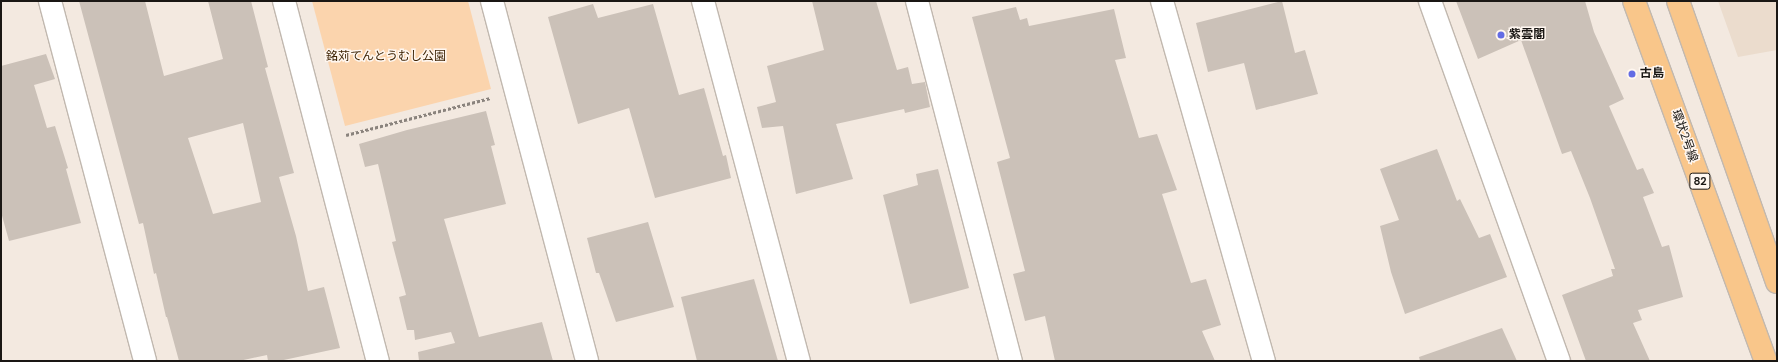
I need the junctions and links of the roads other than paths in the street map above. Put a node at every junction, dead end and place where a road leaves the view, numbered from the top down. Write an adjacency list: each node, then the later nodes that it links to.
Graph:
1 (50, 1): 11 (street)
2 (284, 1): 12 (street)
3 (492, 1): 13 (street)
4 (703, 1): 14 (street)
5 (917, 1): 15 (street)
6 (1162, 1): 16 (street)
7 (1430, 1): 17 (street)
8 (1634, 1): 18 (main road, 環状2号線 / 82)
9 (1678, 1): 10 (main road)
10 (1777, 282)
11 (145, 361)
12 (378, 361)
13 (587, 361)
14 (799, 361)
15 (1012, 361)
16 (1264, 361)
17 (1559, 361)
18 (1766, 361)

